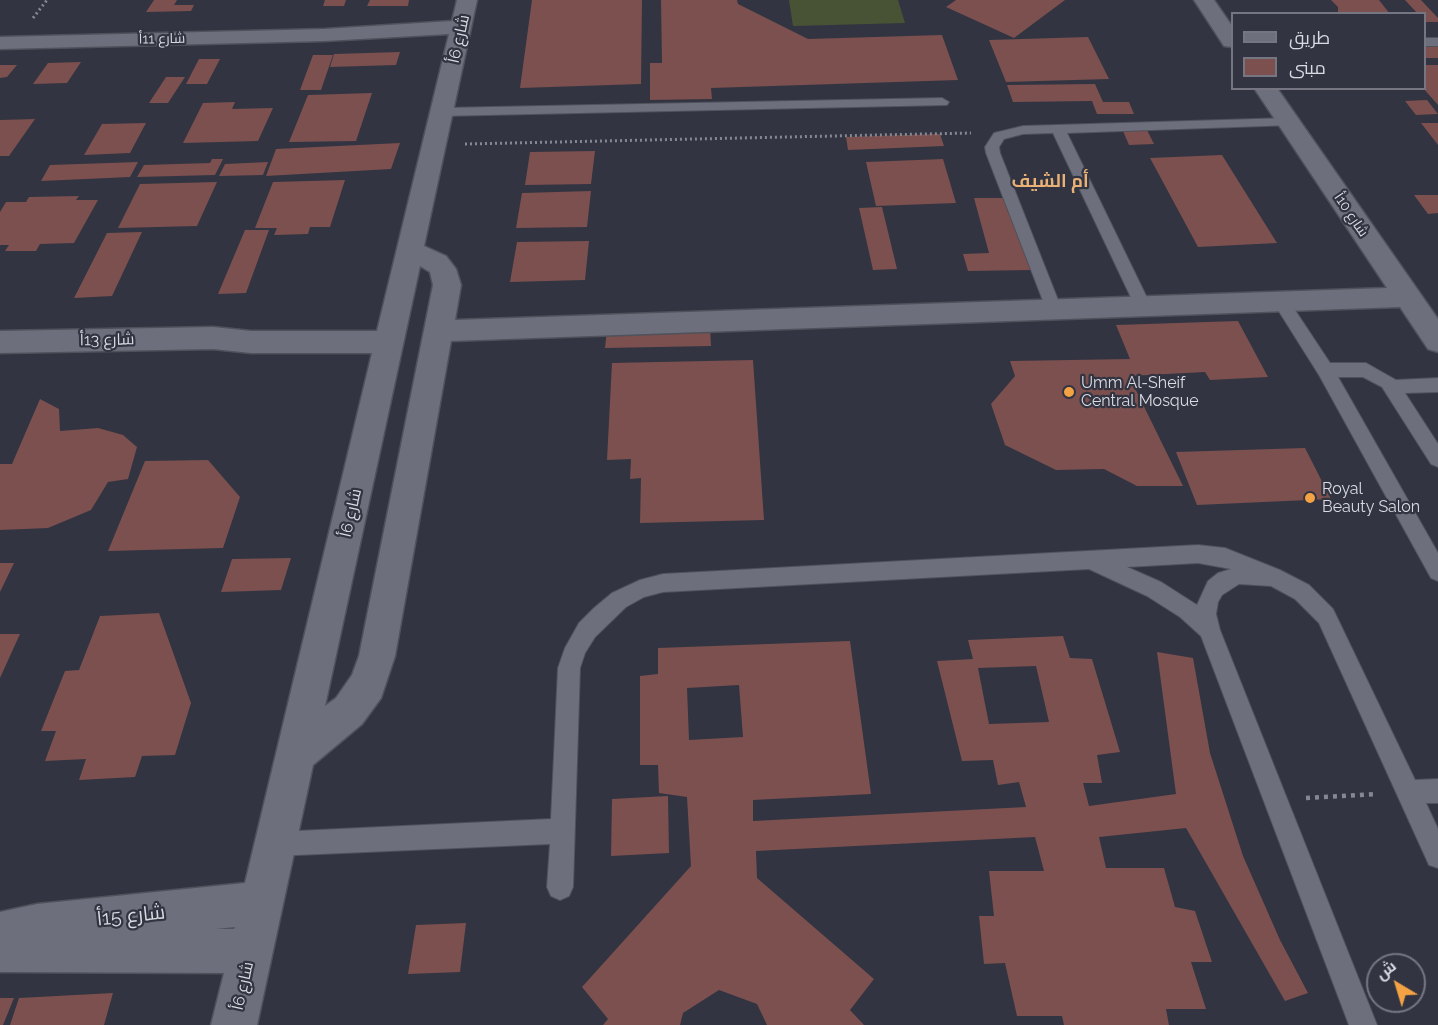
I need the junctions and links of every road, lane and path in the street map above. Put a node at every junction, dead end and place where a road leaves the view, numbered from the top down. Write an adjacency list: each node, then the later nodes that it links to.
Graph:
1 (1204, 0): 3 (street)
2 (462, 22): 4 (street, شارع 11أ); 7 (street, شارع 6أ)
3 (1231, 38)
4 (0, 43)
5 (1266, 90): 8 (street, شارع 10أ)
6 (942, 102): 7 (lane)
7 (442, 112): 11 (street, شارع 6أ)
8 (1288, 122): 9 (lane); 13 (street, شارع 10أ)
9 (1058, 129): 10 (lane); 15 (lane)
10 (994, 141): 11 (path); 16 (lane)
11 (435, 144): 12 (street, شارع 6أ)
12 (411, 250): 17 (street, شارع 6أ); 18 (street)
13 (1408, 297): 14 (street); 19 (street, شارع 10أ)
14 (1281, 302): 15 (street); 21 (lane)
15 (1143, 306): 16 (street)
16 (1054, 310): 18 (street)
17 (392, 330): 20 (street, شارع 13أ); 29 (street, شارع 6أ)
18 (438, 331): 29 (street)
19 (1438, 340)
20 (0, 342)
21 (1325, 370): 23 (lane); 26 (lane)
22 (1438, 386): 23 (lane)
23 (1393, 387): 24 (lane)
24 (1438, 459)
25 (1092, 561): 27 (lane); 28 (lane); 33 (lane)
26 (1438, 572)
27 (1273, 577): 28 (lane); 31 (lane)
28 (1209, 630): 32 (lane)
29 (296, 754): 34 (street, شارع 6أ)
30 (1438, 791): 31 (lane)
31 (1407, 792): 32 (path); 35 (lane)
32 (1275, 800): 42 (lane)
33 (562, 831): 34 (lane); 36 (lane)
34 (275, 844): 37 (street, شارع 6أ)
35 (1438, 856)
36 (560, 887)
37 (262, 903): 38 (street, شارع 15أ); 40 (street, شارع 6أ)
38 (0, 934)
39 (0, 950): 40 (street, شارع 15أ)
40 (251, 951): 41 (street, شارع 6أ)
41 (234, 1025)
42 (1363, 1025)

